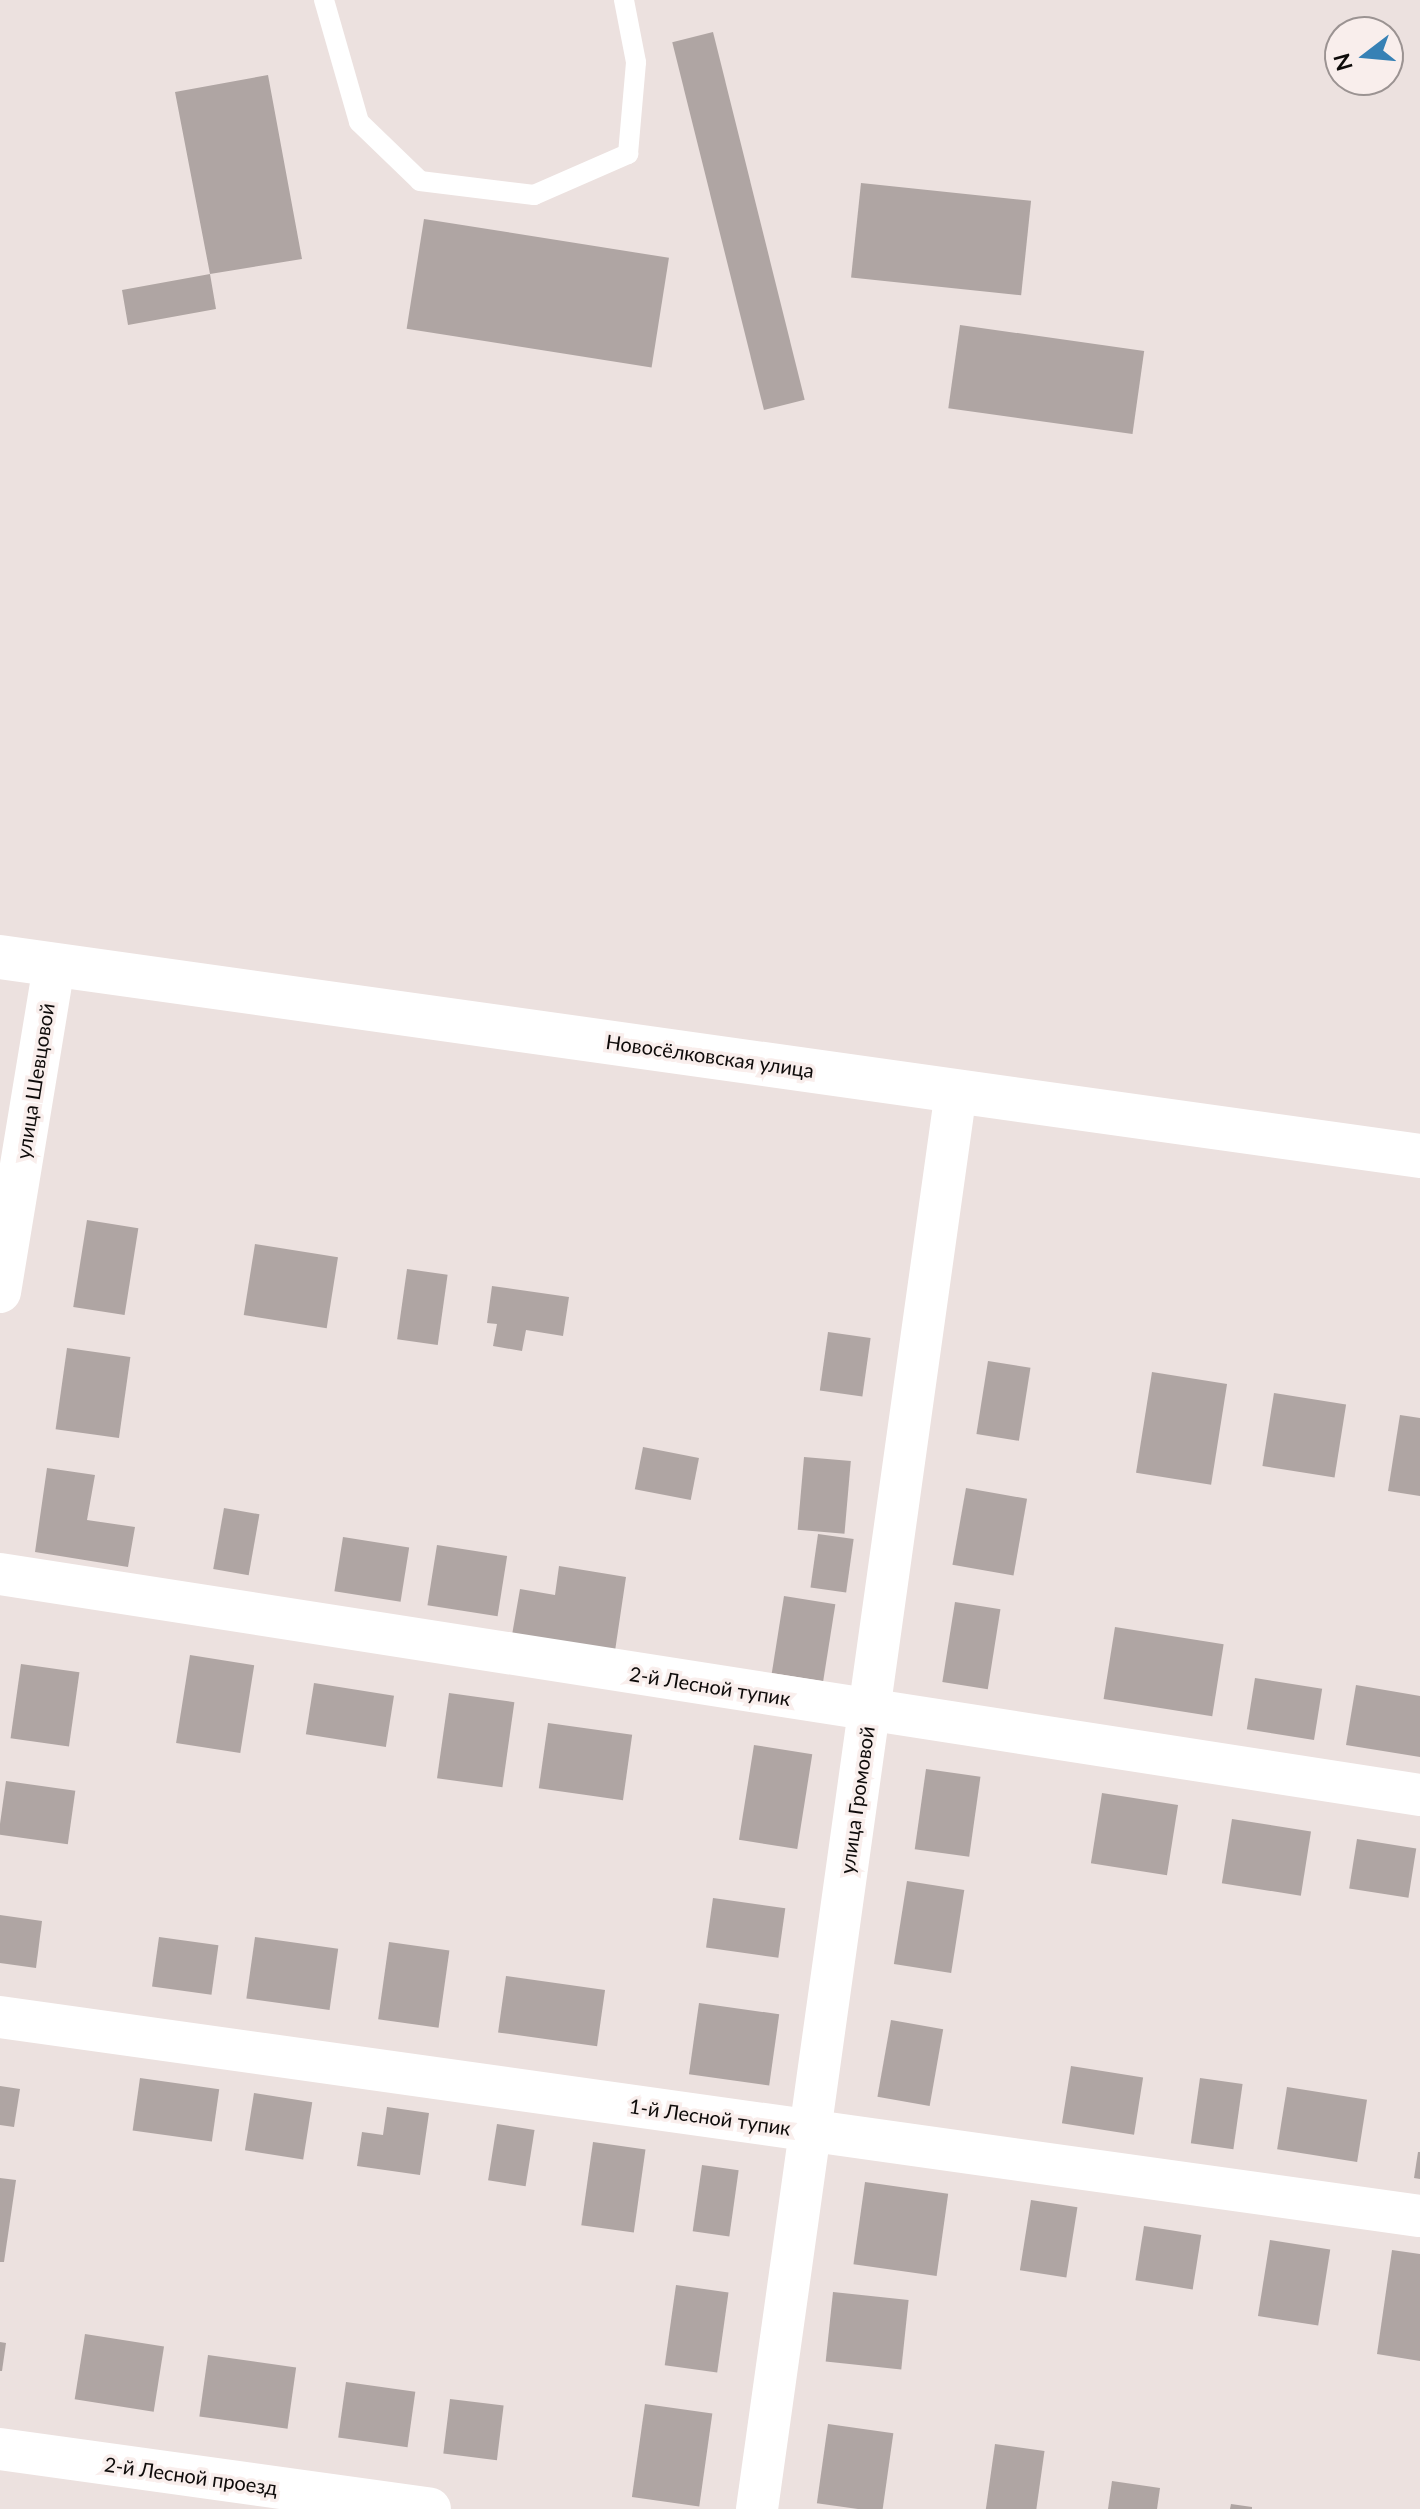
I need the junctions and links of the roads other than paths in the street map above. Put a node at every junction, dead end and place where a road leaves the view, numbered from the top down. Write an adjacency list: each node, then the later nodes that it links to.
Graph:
1 (324, 0): 2 (lane)
2 (624, 0)
3 (0, 957): 4 (main road, Новосёлковская улица)
4 (54, 965): 5 (main road, Новосёлковская улица); 7 (street, улица Шевцовой)
5 (956, 1091): 6 (main road, Новосёлковская улица); 9 (street, улица Громовой)
6 (1420, 1156)
7 (0, 1292)
8 (0, 1574): 9 (street, 2-й Лесной тупик)
9 (869, 1711): 10 (street, 2-й Лесной тупик); 12 (street, улица Громовой)
10 (1420, 1795)
11 (0, 2017): 12 (street, 1-й Лесной тупик)
12 (811, 2131): 13 (street, 1-й Лесной тупик); 16 (street, улица Громовой)
13 (1420, 2216)
14 (0, 2449): 15 (street, 2-й Лесной проезд)
15 (430, 2509)
16 (757, 2509)

